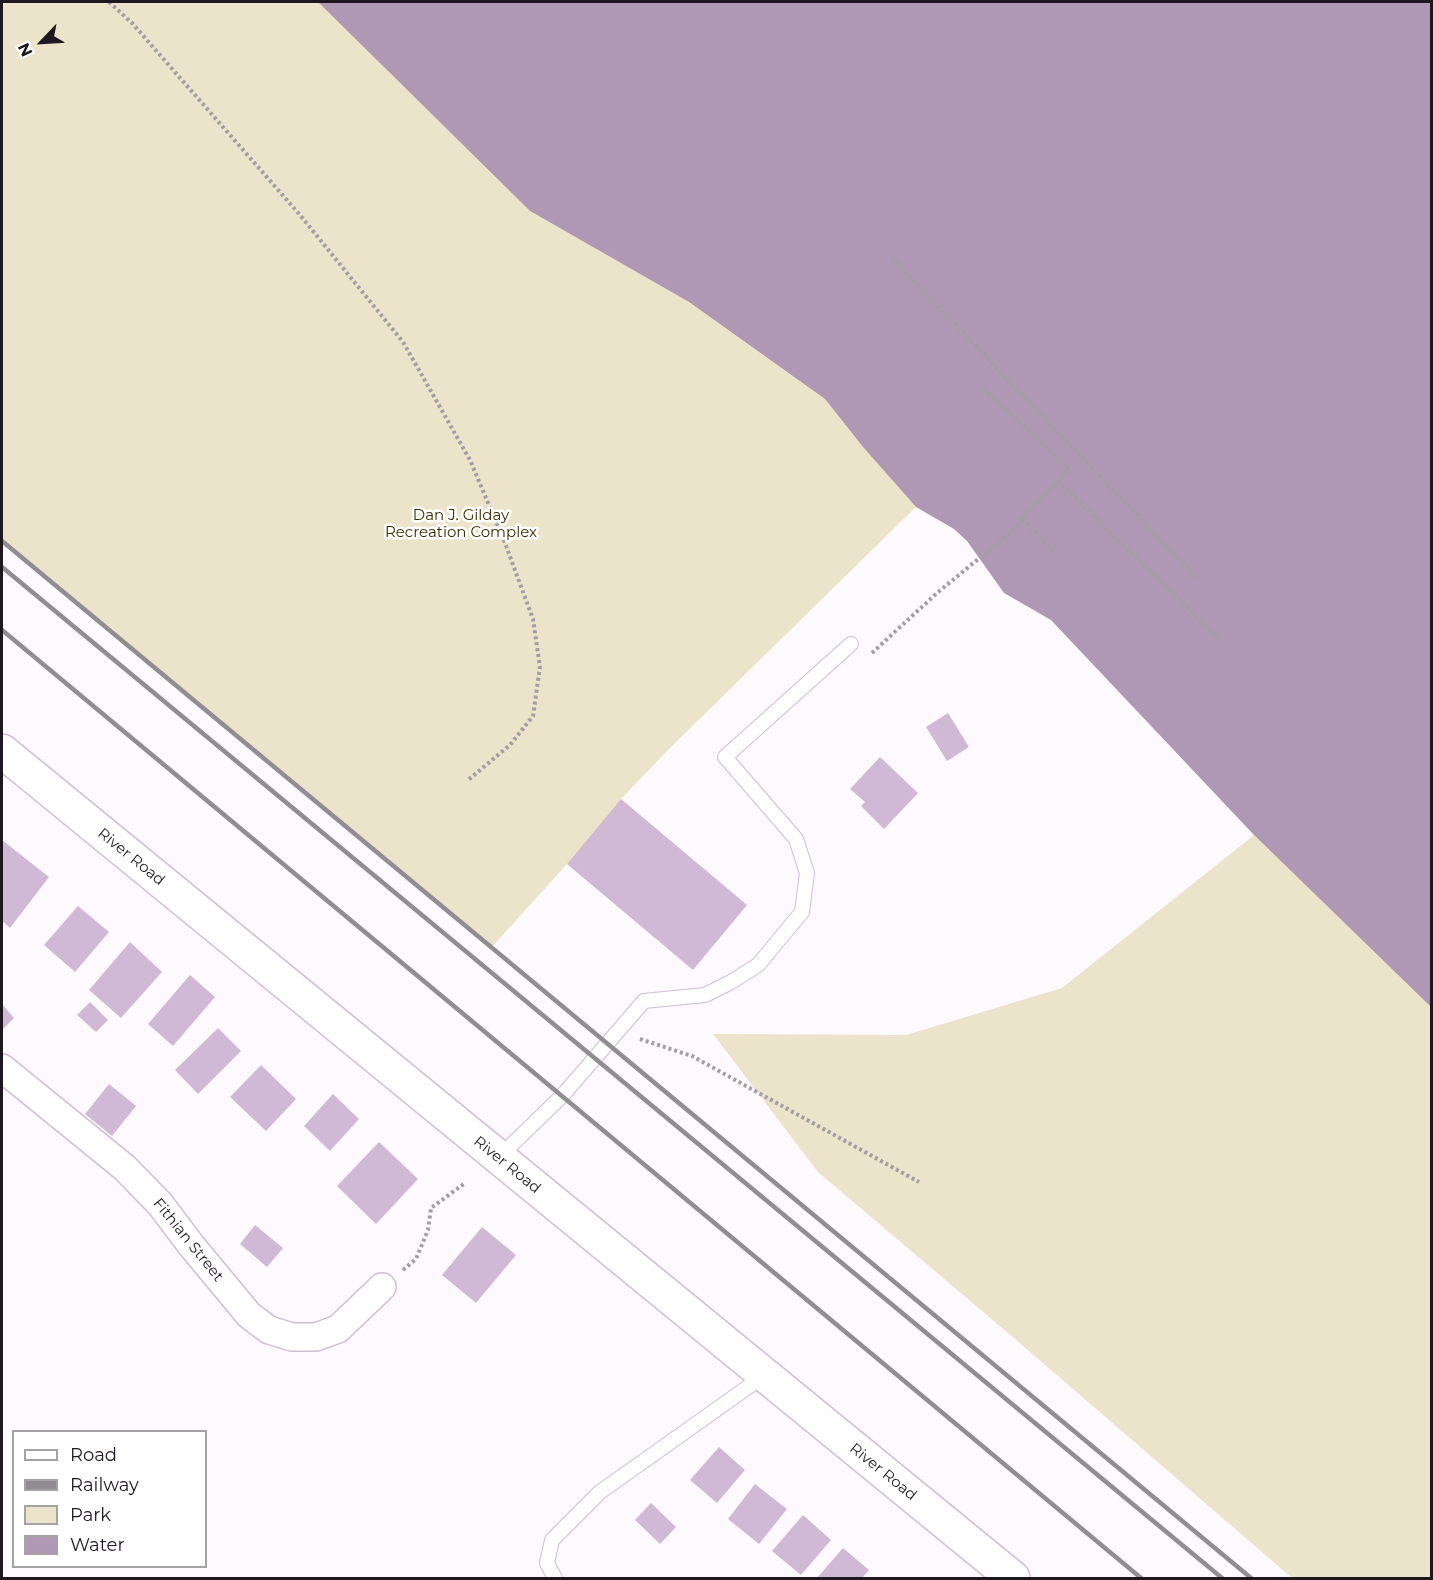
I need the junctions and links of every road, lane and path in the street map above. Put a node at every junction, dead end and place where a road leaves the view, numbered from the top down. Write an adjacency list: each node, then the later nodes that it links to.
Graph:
1 (109, 2): 12 (path)
2 (892, 258): 7 (path)
3 (984, 389): 4 (path)
4 (1058, 481): 5 (path); 8 (path)
5 (1022, 519): 6 (path); 10 (path)
6 (1056, 552)
7 (1197, 578)
8 (1220, 638)
9 (851, 644): 13 (lane)
10 (871, 653)
11 (2, 751): 15 (main road, River Road)
12 (467, 781)
13 (607, 1043): 15 (lane); 17 (path)
14 (2, 1068): 18 (street, Fithian Street)
15 (498, 1158): 19 (main road, River Road)
16 (465, 1182): 18 (path)
17 (919, 1182)
18 (382, 1287)
19 (765, 1375): 20 (lane); 21 (main road, River Road)
20 (555, 1578)
21 (1013, 1578)

